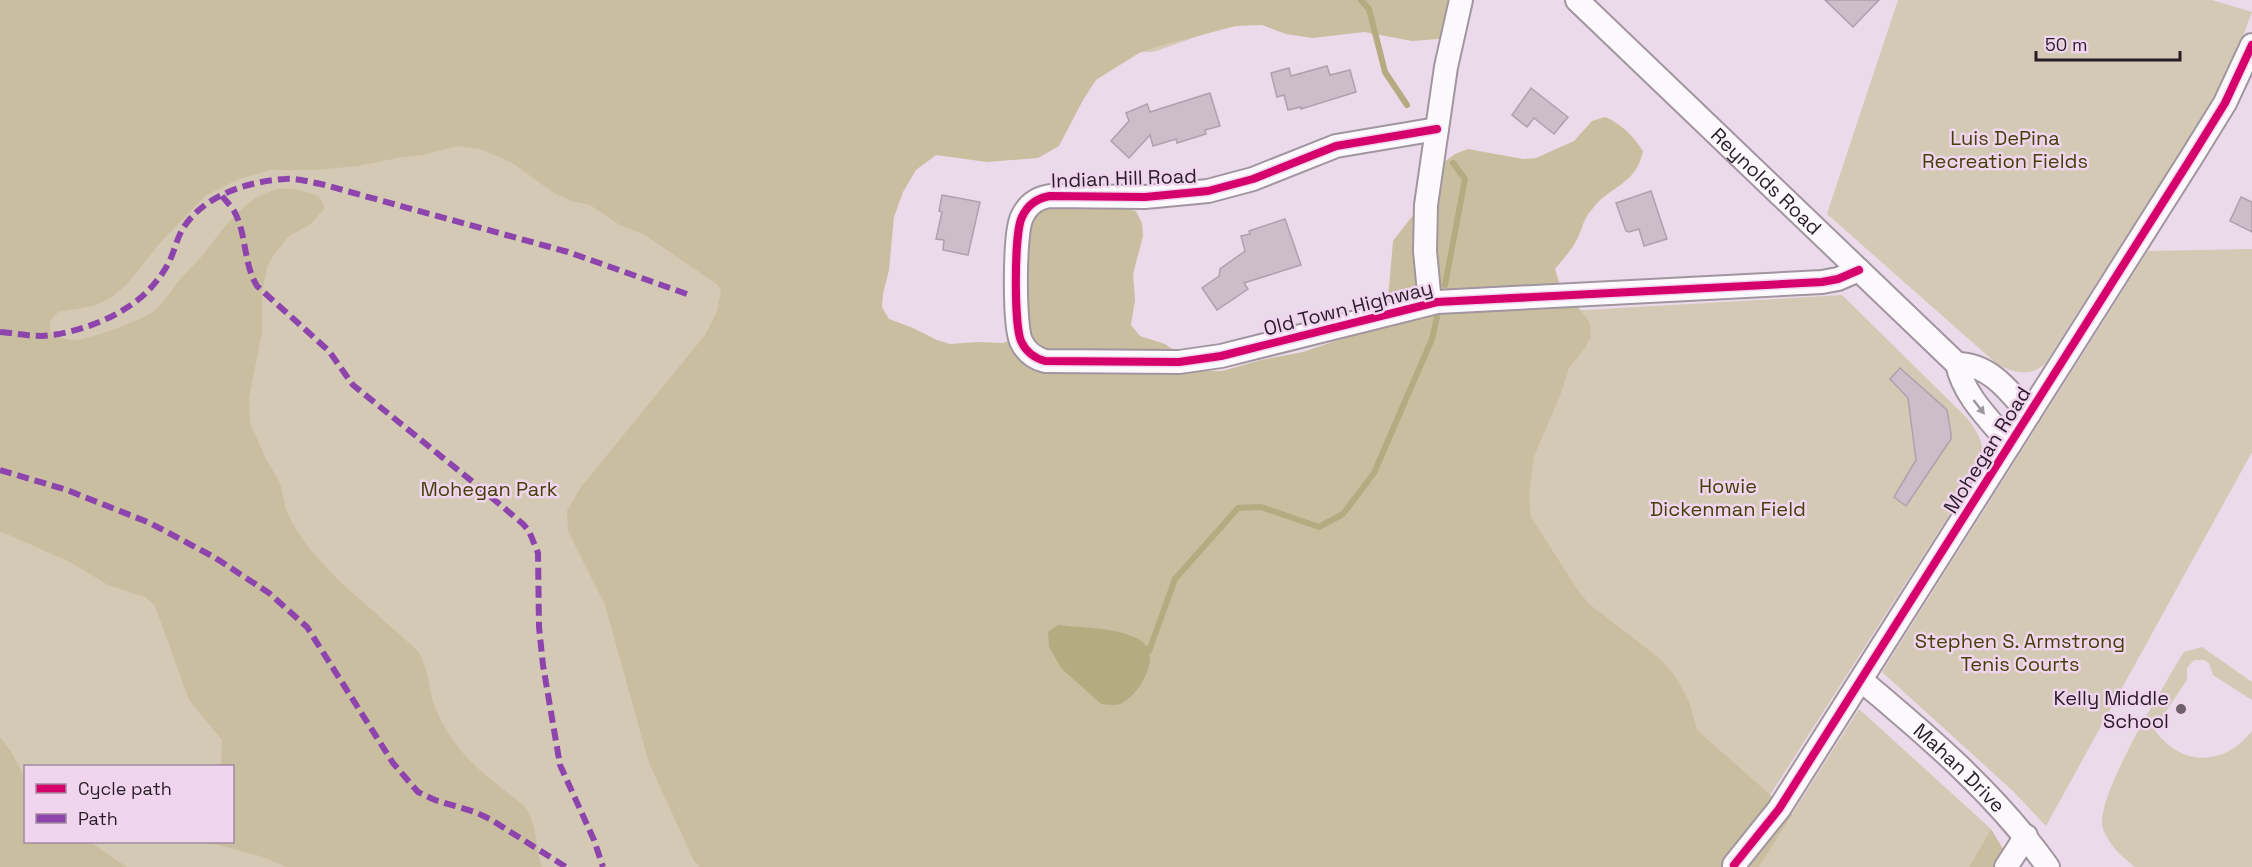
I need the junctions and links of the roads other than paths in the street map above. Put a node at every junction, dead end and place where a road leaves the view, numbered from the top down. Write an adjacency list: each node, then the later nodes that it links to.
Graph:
1 (1461, 0): 4 (street)
2 (1576, 0): 5 (street, Reynolds Road)
3 (2252, 45): 9 (street, Mohegan Road)
4 (1437, 129): 6 (street); 7 (street, Indian Hill Road)
5 (1859, 270): 6 (street, Old Town Highway); 8 (street, Reynolds Road)
6 (1430, 303): 7 (street, Old Town Highway)
7 (1028, 351)
8 (1957, 364): 9 (street, Reynolds Road); 10 (street, Reynolds Road, one-way to 10)
9 (2029, 414): 10 (street, Mohegan Road)
10 (2010, 444): 11 (street, Mohegan Road)
11 (1861, 680): 12 (street, Mahan Drive); 13 (street, Mohegan Road)
12 (2026, 836): 14 (street); 15 (street, Mahan Drive)
13 (1734, 865)
14 (2006, 867)
15 (2048, 867)

